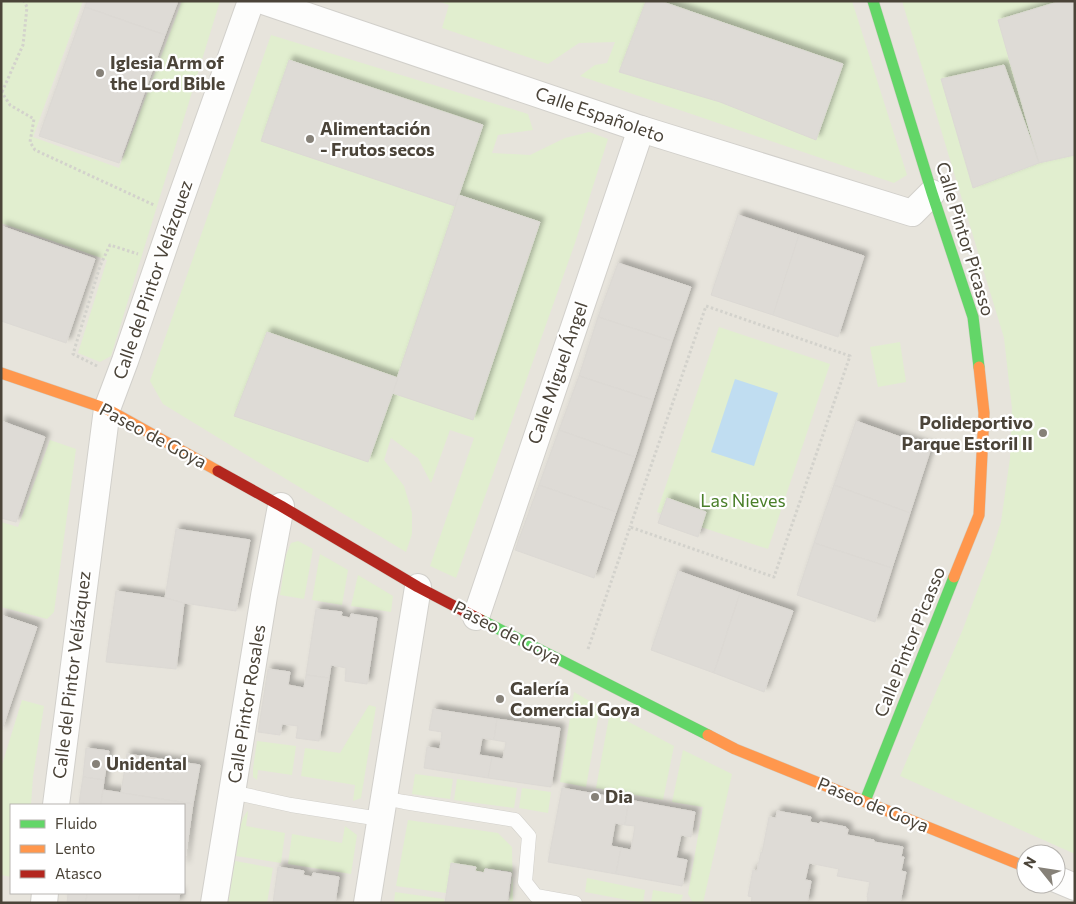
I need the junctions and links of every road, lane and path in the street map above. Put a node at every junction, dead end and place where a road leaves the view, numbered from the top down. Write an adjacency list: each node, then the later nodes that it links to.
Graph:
1 (24, 1): 5 (path)
2 (251, 1): 8 (street, Calle del Pintor Velázquez)
3 (263, 1): 6 (street, Calle Españoleto)
4 (873, 1): 7 (street, Calle Pintor Picasso)
5 (2, 91): 8 (path)
6 (641, 130): 7 (street, Calle Españoleto); 16 (street, Calle Miguel Ángel)
7 (932, 193): 19 (street, Calle Pintor Picasso)
8 (175, 215): 12 (street, Calle del Pintor Velázquez)
9 (130, 251): 10 (path)
10 (104, 370)
11 (1, 373): 12 (street, Paseo de Goya)
12 (107, 409): 13 (street, Paseo de Goya); 20 (street, Calle del Pintor Velázquez)
13 (281, 506): 15 (street, Paseo de Goya); 18 (street, Calle Pintor Rosales)
14 (630, 527): 14 (path); 17 (path)
15 (418, 587): 16 (street, Paseo de Goya); 21 (street)
16 (476, 617): 17 (street, Paseo de Goya)
17 (580, 670): 19 (street, Paseo de Goya)
18 (232, 792): 21 (lane); 23 (street, Calle Pintor Rosales)
19 (865, 801): 22 (street, Paseo de Goya)
20 (56, 804)
21 (382, 808): 24 (street); 25 (lane)
22 (1016, 863)
23 (214, 903)
24 (367, 903)
25 (575, 903)

